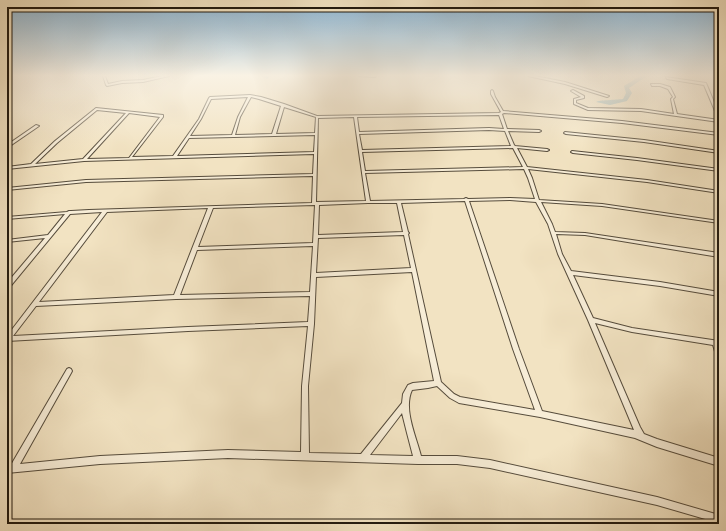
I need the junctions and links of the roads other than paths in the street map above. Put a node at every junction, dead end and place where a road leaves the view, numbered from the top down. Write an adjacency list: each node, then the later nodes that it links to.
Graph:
1 (209, 101): 24 (street)
2 (247, 101): 23 (street)
3 (266, 101): 8 (street)
4 (494, 101): 10 (street)
5 (575, 101): 11 (street)
6 (672, 101): 11 (street)
7 (712, 101): 14 (street)
8 (283, 106): 12 (street); 20 (street)
9 (129, 112): 33 (street); 34 (street); 35 (street)
10 (501, 113): 13 (street); 16 (street); 22 (street)
11 (676, 115): 14 (street)
12 (317, 117): 13 (street); 21 (street)
13 (355, 117): 18 (street)
14 (719, 119)
15 (37, 126): 25 (street)
16 (507, 129): 17 (street); 18 (street); 26 (street)
17 (539, 131)
18 (357, 133): 28 (street)
19 (566, 133): 30 (street)
20 (274, 134): 21 (street); 23 (street)
21 (316, 134): 31 (street)
22 (719, 134)
23 (233, 136): 24 (street)
24 (188, 137): 32 (street)
25 (8, 145)
26 (514, 147): 27 (street); 28 (street); 37 (street)
27 (547, 150)
28 (360, 151): 39 (street)
29 (573, 152): 38 (street)
30 (719, 152)
31 (315, 153): 32 (street); 40 (street)
32 (175, 156): 33 (street)
33 (130, 158): 34 (street)
34 (84, 160): 35 (street)
35 (32, 165): 36 (street)
36 (7, 168)
37 (524, 168): 39 (street); 42 (street); 44 (street)
38 (719, 170)
39 (363, 172): 46 (street)
40 (314, 175): 41 (street); 47 (street)
41 (7, 189)
42 (719, 192)
43 (466, 199): 44 (street); 45 (street); 78 (street)
44 (537, 199): 52 (street); 54 (street)
45 (399, 201): 46 (street); 53 (street)
46 (368, 202): 47 (street)
47 (316, 204): 48 (street); 56 (street)
48 (211, 207): 49 (street); 59 (street)
49 (105, 211): 50 (street); 69 (street)
50 (69, 212): 51 (street); 55 (street)
51 (7, 218)
52 (719, 222)
53 (407, 233): 56 (street); 61 (street)
54 (554, 233): 60 (street); 62 (street)
55 (49, 236): 57 (street); 64 (street)
56 (315, 237): 58 (street)
57 (7, 241)
58 (315, 244): 59 (street); 63 (street)
59 (194, 249): 68 (street)
60 (719, 255)
61 (414, 270): 63 (street); 76 (street)
62 (569, 272): 67 (street); 70 (street)
63 (314, 275): 66 (street)
64 (9, 281): 65 (street)
65 (7, 287)
66 (312, 294): 68 (street); 71 (street)
67 (719, 294)
68 (176, 297): 69 (street)
69 (35, 304): 72 (street)
70 (591, 320): 73 (street); 79 (street)
71 (311, 324): 72 (street); 80 (street)
72 (7, 339)
73 (717, 343): 74 (street)
74 (719, 356)
75 (69, 371): 84 (street)
76 (438, 383): 77 (street); 78 (street)
77 (405, 404): 81 (street); 82 (street)
78 (540, 414): 79 (street)
79 (642, 437): 83 (street)
80 (305, 457): 81 (street); 84 (street)
81 (363, 458): 82 (street)
82 (418, 460): 85 (street)
83 (719, 462)
84 (10, 468)
85 (719, 519)

